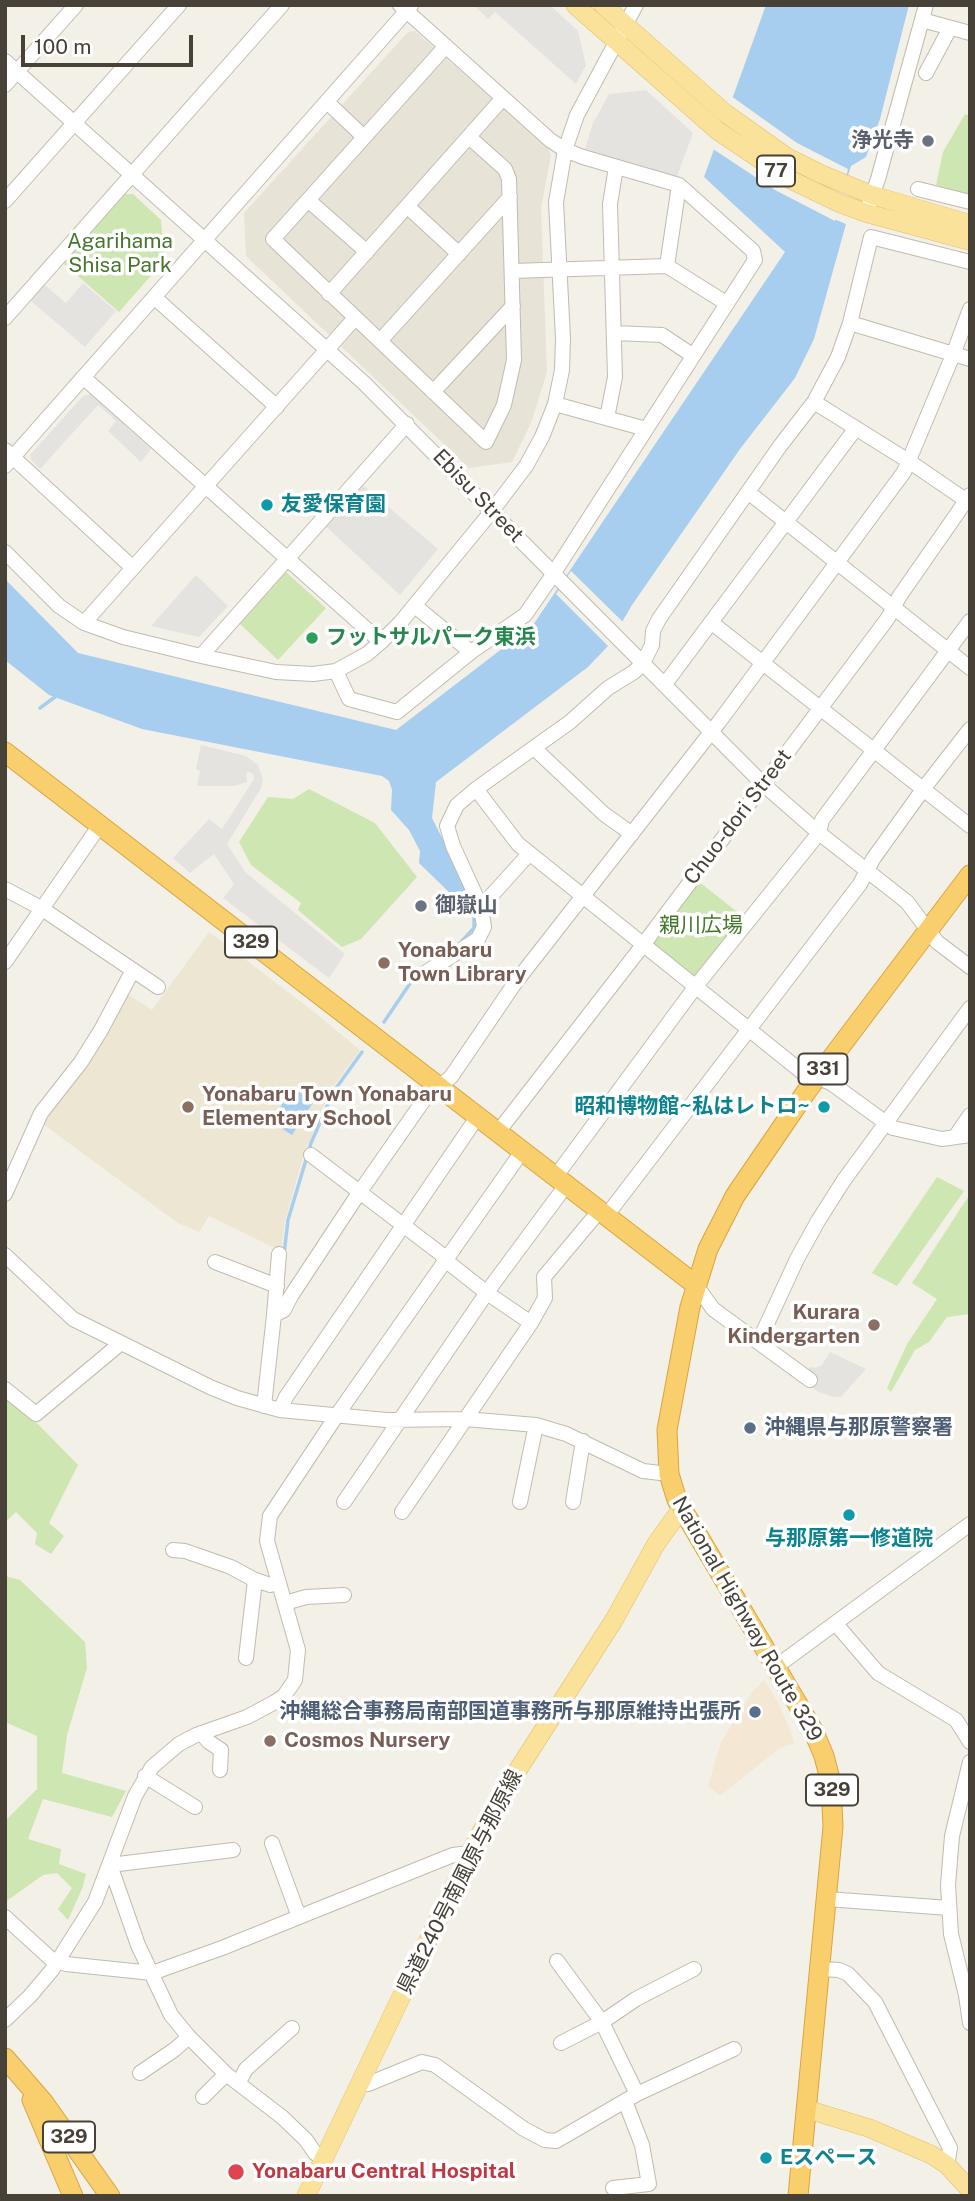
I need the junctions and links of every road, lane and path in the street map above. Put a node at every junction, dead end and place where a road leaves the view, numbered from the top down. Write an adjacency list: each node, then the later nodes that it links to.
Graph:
1 (76, 5): 15 (street)
2 (179, 5): 20 (street)
3 (282, 5): 25 (street)
4 (575, 5): 12 (main road, 77)
5 (603, 5): 9 (main road, 77)
6 (636, 5): 9 (street)
7 (406, 7): 13 (street); 19 (street)
8 (924, 12): 10 (street); 28 (street)
9 (625, 25): 12 (street); 28 (main road, 77)
10 (950, 28): 11 (street); 16 (street)
11 (970, 33)
12 (615, 41): 23 (street); 34 (main road, 77)
13 (446, 46): 18 (street); 21 (street)
14 (5, 61): 15 (street, Ebisu Street)
15 (17, 72): 17 (street); 20 (street, Ebisu Street)
16 (926, 73)
17 (5, 85)
18 (503, 98): 22 (street); 23 (street)
19 (327, 102): 21 (street); 36 (street)
20 (74, 123): 25 (street, Ebisu Street); 31 (street)
21 (364, 136): 30 (street)
22 (469, 137): 29 (street); 33 (street)
23 (565, 150): 24 (street); 43 (street)
24 (616, 167): 26 (street); 42 (street)
25 (132, 175): 36 (street, Ebisu Street); 50 (street)
26 (679, 185): 41 (street); 47 (street)
27 (918, 189): 32 (street)
28 (873, 195): 34 (street); 35 (main road, 77)
29 (510, 197): 39 (street); 44 (street)
30 (307, 200): 38 (street); 45 (street)
31 (5, 201)
32 (970, 202)
33 (407, 206): 38 (street); 39 (street)
34 (866, 213): 37 (main road, 77)
35 (970, 224)
36 (205, 240): 46 (street); 55 (street, Ebisu Street)
37 (970, 241)
38 (367, 252): 45 (street)
39 (459, 254): 54 (street)
40 (970, 262): 52 (street)
41 (667, 266): 42 (street); 47 (street)
42 (613, 268): 43 (street); 53 (street)
43 (559, 270): 44 (street); 62 (street)
44 (512, 271): 48 (street)
45 (329, 294): 51 (street)
46 (154, 297): 59 (street); 63 (street)
47 (726, 303): 56 (street)
48 (513, 306): 60 (street); 60 (street)
49 (970, 309): 57 (street)
50 (5, 318)
51 (355, 318): 54 (street); 55 (street)
52 (850, 323): 57 (street); 61 (street)
53 (614, 333): 56 (street); 64 (street)
54 (380, 341): 60 (street)
55 (327, 350): 63 (street); 65 (street, Ebisu Street)
56 (692, 355): 67 (street)
57 (953, 355): 58 (street); 69 (street)
58 (970, 359)
59 (83, 377): 68 (street); 70 (street)
60 (433, 392)
61 (814, 402): 66 (street); 71 (street)
62 (555, 404): 64 (street); 73 (street)
63 (277, 407): 70 (street)
64 (607, 418): 67 (street)
65 (407, 424): 73 (street, Ebisu Street); 76 (street)
66 (856, 428): 69 (street); 74 (street)
67 (646, 429): 79 (street)
68 (8, 458): 78 (street)
69 (910, 462): 72 (street); 77 (street)
70 (206, 486): 76 (street); 78 (street)
71 (748, 492): 74 (street); 89 (street)
72 (969, 500): 81 (street, Chuo-dori Street)
73 (492, 511): 79 (street, Ebisu Street); 80 (street)
74 (786, 523): 77 (street); 84 (street)
75 (5, 552): 83 (street)
76 (287, 559): 85 (street); 88 (street)
77 (835, 563): 81 (street); 90 (street)
78 (133, 568): 83 (street)
79 (559, 578): 87 (street); 89 (street, Ebisu Street)
80 (415, 606): 85 (street); 87 (street)
81 (894, 608): 86 (street); 94 (street, Chuo-dori Street)
82 (970, 621): 86 (street)
83 (84, 623): 88 (street)
84 (712, 623): 90 (street); 93 (street)
85 (382, 642): 92 (street)
86 (947, 650): 91 (street); 98 (street)
87 (471, 652): 92 (street)
88 (201, 656): 92 (street)
89 (639, 659): 93 (street, Ebisu Street); 97 (street)
90 (763, 663): 94 (street); 96 (street)
91 (970, 668)
92 (336, 671)
93 (665, 684): 96 (street, Ebisu Street)
94 (820, 708): 98 (street); 100 (street, Chuo-dori Street)
95 (970, 729): 101 (street)
96 (711, 731): 100 (street, Ebisu Street); 106 (street)
97 (534, 748): 102 (street); 106 (street)
98 (875, 750): 101 (street); 105 (street)
99 (5, 752): 103 (highway, 329)
100 (764, 784): 105 (street, Ebisu Street); 115 (street, Chuo-dori Street)
101 (924, 788): 104 (street); 108 (street)
102 (476, 789): 107 (street); 112 (street)
103 (100, 825): 113 (street); 125 (highway, 329)
104 (970, 826)
105 (819, 833): 108 (street, Ebisu Street); 121 (street)
106 (632, 834): 111 (street)
107 (529, 854): 111 (street); 112 (street)
108 (868, 873): 114 (street, Ebisu Street); 123 (street)
109 (970, 875): 114 (highway, 331)
110 (5, 889): 113 (street)
111 (582, 898): 115 (street); 125 (street)
112 (481, 907): 119 (street)
113 (41, 908): 116 (street); 118 (street)
114 (928, 931): 117 (street, Ebisu Street); 124 (highway, 331)
115 (643, 945): 121 (street); 129 (street, Chuo-dori Street)
116 (5, 962)
117 (970, 967)
118 (133, 970): 120 (street); 135 (street)
119 (425, 973)
120 (158, 986)
121 (696, 986): 123 (street); 133 (street)
122 (970, 1009): 128 (street)
123 (748, 1030): 124 (street); 136 (street)
124 (816, 1078): 128 (street); 142 (highway, 331)
125 (439, 1087): 127 (highway, 329); 134 (street)
126 (970, 1115): 130 (street)
127 (478, 1116): 129 (highway, 329); 137 (street)
128 (886, 1122): 130 (street); 147 (street)
129 (498, 1132): 131 (highway, 329)
130 (963, 1136)
131 (523, 1150): 133 (highway, 329); 140 (street)
132 (312, 1155): 134 (street)
133 (561, 1180): 136 (highway, 329); 144 (street)
134 (359, 1193): 137 (street); 145 (street)
135 (5, 1194)
136 (604, 1212): 142 (highway, 329); 146 (street)
137 (401, 1226): 140 (street); 152 (street)
138 (279, 1254): 143 (street)
139 (5, 1255): 148 (street)
140 (445, 1260): 144 (street); 153 (street)
141 (215, 1262): 143 (street)
142 (696, 1285): 147 (street); 158 (highway, National Highway Route 329 / 329)
143 (276, 1286): 145 (street)
144 (487, 1293): 146 (street); 155 (street)
145 (274, 1315): 151 (street)
146 (531, 1323): 154 (street)
147 (759, 1341): 149 (street)
148 (121, 1343): 150 (street); 151 (street)
149 (810, 1380)
150 (5, 1389)
151 (264, 1406): 152 (street)
152 (280, 1410): 153 (street)
153 (337, 1415): 155 (street); 167 (street)
154 (465, 1419): 155 (street); 156 (street); 163 (street)
155 (399, 1421): 159 (street)
156 (537, 1426): 157 (street); 160 (street)
157 (583, 1441): 158 (street); 161 (street)
158 (669, 1474): 162 (highway, National Highway Route 329 / 329)
159 (344, 1502)
160 (520, 1502)
161 (573, 1502)
162 (681, 1509): 172 (highway, National Highway Route 329 / 329); 181 (main road, 県道240号南風原与那原線)
163 (401, 1512)
164 (970, 1524): 170 (street)
165 (173, 1550): 166 (street)
166 (255, 1580): 167 (street); 171 (street)
167 (278, 1583): 169 (street)
168 (344, 1595): 169 (street)
169 (285, 1603): 173 (street)
170 (836, 1624): 172 (street); 174 (street)
171 (246, 1658)
172 (777, 1666): 183 (highway, National Highway Route 329 / 329)
173 (201, 1733): 176 (street); 177 (street)
174 (969, 1739)
175 (970, 1762): 184 (street)
176 (220, 1770)
177 (145, 1776): 178 (street); 182 (street)
178 (195, 1807)
179 (272, 1843): 186 (street)
180 (233, 1850): 182 (street)
181 (470, 1853): 186 (street); 203 (main road, 県道240号南風原与那原線)
182 (110, 1865): 188 (street); 191 (street)
183 (827, 1899): 184 (street); 190 (highway, National Highway Route 329 / 329)
184 (949, 1908): 194 (street)
185 (5, 1917): 188 (street)
186 (299, 1917): 191 (street)
187 (557, 1961): 193 (street)
188 (58, 1962): 191 (street); 192 (street)
189 (694, 1969): 193 (street)
190 (821, 1969): 206 (highway, National Highway Route 329 / 329); 208 (street)
191 (152, 1973): 196 (street)
192 (5, 2020)
193 (603, 2022): 197 (street); 205 (street)
194 (970, 2023)
195 (292, 2028): 201 (street)
196 (189, 2037): 200 (street); 201 (street)
197 (561, 2043)
198 (734, 2049): 205 (street)
199 (5, 2058): 202 (highway, 329)
200 (140, 2073)
201 (232, 2078): 204 (street); 207 (street)
202 (24, 2081): 211 (highway, 329); 212 (highway, 329)
203 (358, 2085): 205 (street); 207 (main road, 県道240号南風原与那原線)
204 (203, 2097)
205 (631, 2097): 209 (street)
206 (806, 2109): 208 (main road); 214 (highway, National Highway Route 329 / 329)
207 (323, 2159): 213 (main road, 県道240号南風原与那原線)
208 (947, 2165): 210 (main road)
209 (613, 2188)
210 (970, 2190)
211 (73, 2196)
212 (110, 2196)
213 (306, 2196)
214 (798, 2196)

